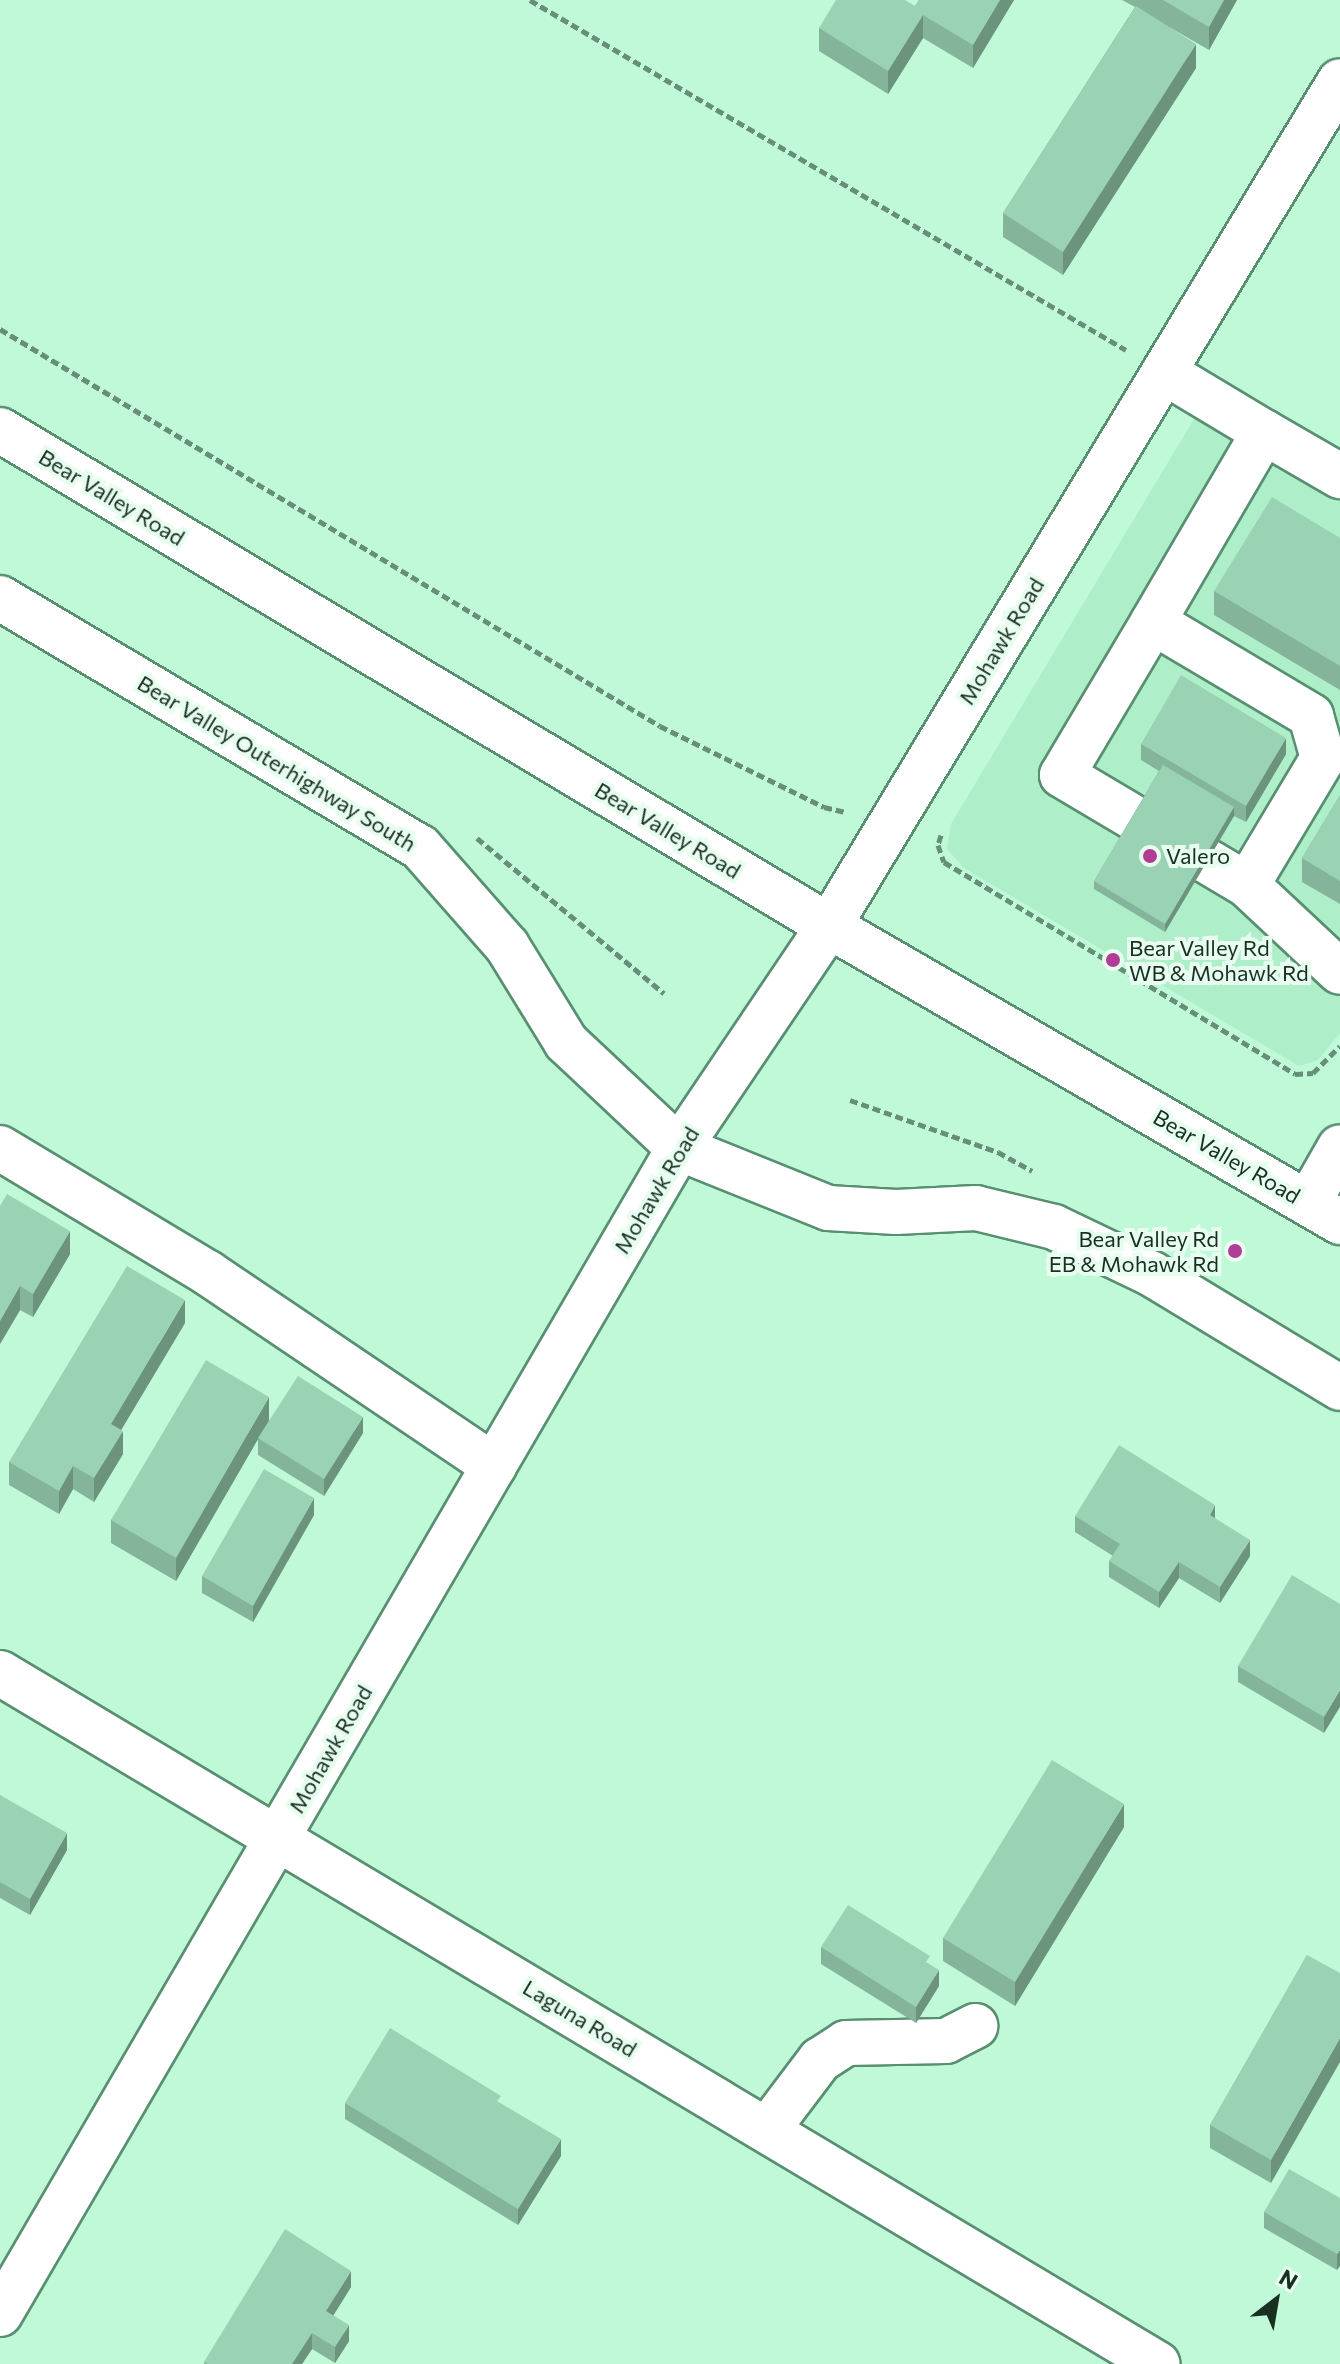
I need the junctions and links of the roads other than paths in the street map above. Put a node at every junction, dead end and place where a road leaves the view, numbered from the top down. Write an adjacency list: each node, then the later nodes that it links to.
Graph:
1 (1340, 81): 2 (street, Mohawk Road)
2 (1146, 362): 4 (street); 9 (street, Mohawk Road)
3 (0, 430): 9 (street, Bear Valley Road)
4 (1264, 432): 5 (street); 7 (street)
5 (1340, 476)
6 (0, 598): 13 (street, Bear Valley Outerhighway South)
7 (1153, 622): 8 (street); 8 (street)
8 (1247, 885): 10 (street)
9 (829, 926): 13 (street, Mohawk Road); 14 (street, Bear Valley Road)
10 (1340, 972)
11 (1340, 1147): 14 (street)
12 (0, 1148): 16 (street)
13 (679, 1148): 15 (street, Bear Valley Outerhighway South); 16 (street, Mohawk Road)
14 (1324, 1213)
15 (1340, 1388)
16 (494, 1466): 18 (street, Mohawk Road)
17 (0, 1673): 18 (street, Laguna Road)
18 (279, 1837): 20 (street, Laguna Road); 21 (street, Mohawk Road)
19 (975, 2026): 20 (street)
20 (767, 2130): 22 (street, Laguna Road)
21 (0, 2314)
22 (1102, 2350): 23 (street, Laguna Road)
23 (1158, 2364)

